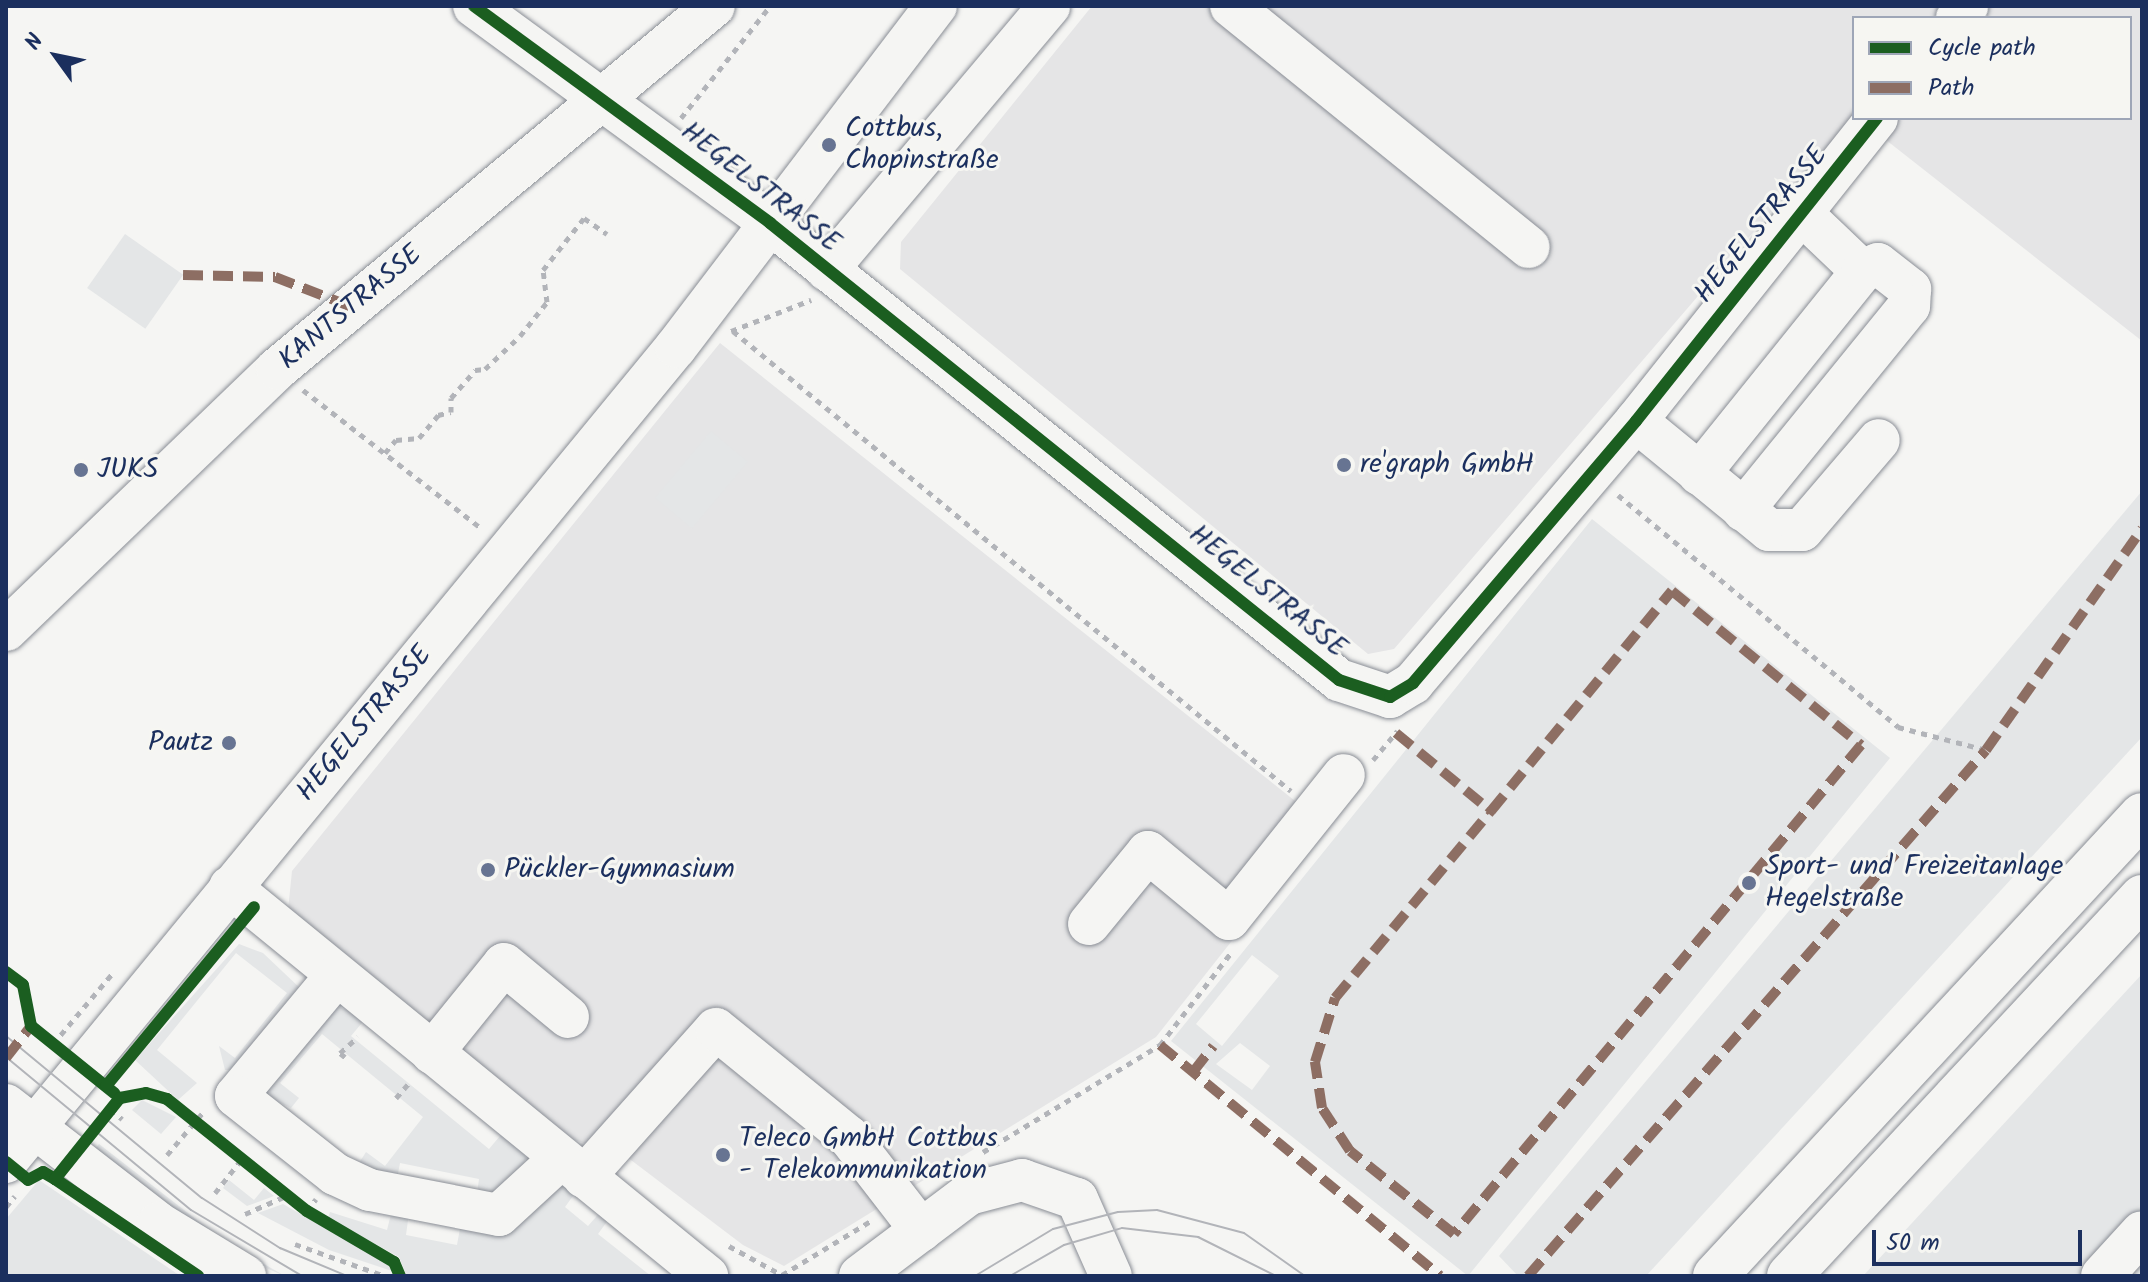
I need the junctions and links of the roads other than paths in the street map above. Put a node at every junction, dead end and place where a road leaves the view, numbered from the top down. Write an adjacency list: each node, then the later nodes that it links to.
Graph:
1 (474, 6): 6 (street, HEGELSTRASSE)
2 (714, 6): 6 (street, KANTSTRASSE)
3 (936, 6): 9 (street, HEGELSTRASSE)
4 (1049, 6): 12 (street)
5 (1231, 6): 10 (street)
6 (602, 98): 9 (street, HEGELSTRASSE); 17 (street, KANTSTRASSE)
7 (1875, 120): 8 (street, HEGELSTRASSE)
8 (1801, 213): 11 (street); 13 (street, HEGELSTRASSE)
9 (770, 223): 12 (street, HEGELSTRASSE); 20 (street, HEGELSTRASSE)
10 (1529, 247)
11 (1862, 271): 15 (street); 16 (street)
12 (838, 278): 13 (street, HEGELSTRASSE)
13 (1636, 421): 15 (street)
14 (1879, 440): 16 (street)
15 (1699, 474): 16 (street)
16 (1743, 510)
17 (6, 630)
18 (1344, 775): 22 (street)
19 (2142, 815): 35 (highway)
20 (230, 887): 23 (street); 26 (street, HEGELSTRASSE)
21 (2142, 897): 36 (highway)
22 (1089, 924)
23 (336, 976): 25 (street); 28 (street)
24 (568, 1017): 25 (street)
25 (421, 1067): 28 (street)
26 (20, 1116): 27 (street, HEGELSTRASSE); 31 (street)
27 (6, 1162)
28 (572, 1167): 29 (street); 32 (street)
29 (913, 1215): 33 (street); 34 (street)
30 (2142, 1232): 37 (street)
31 (245, 1276)
32 (707, 1276)
33 (860, 1276)
34 (1111, 1276)
35 (1715, 1276)
36 (1789, 1276)
37 (2102, 1276)

